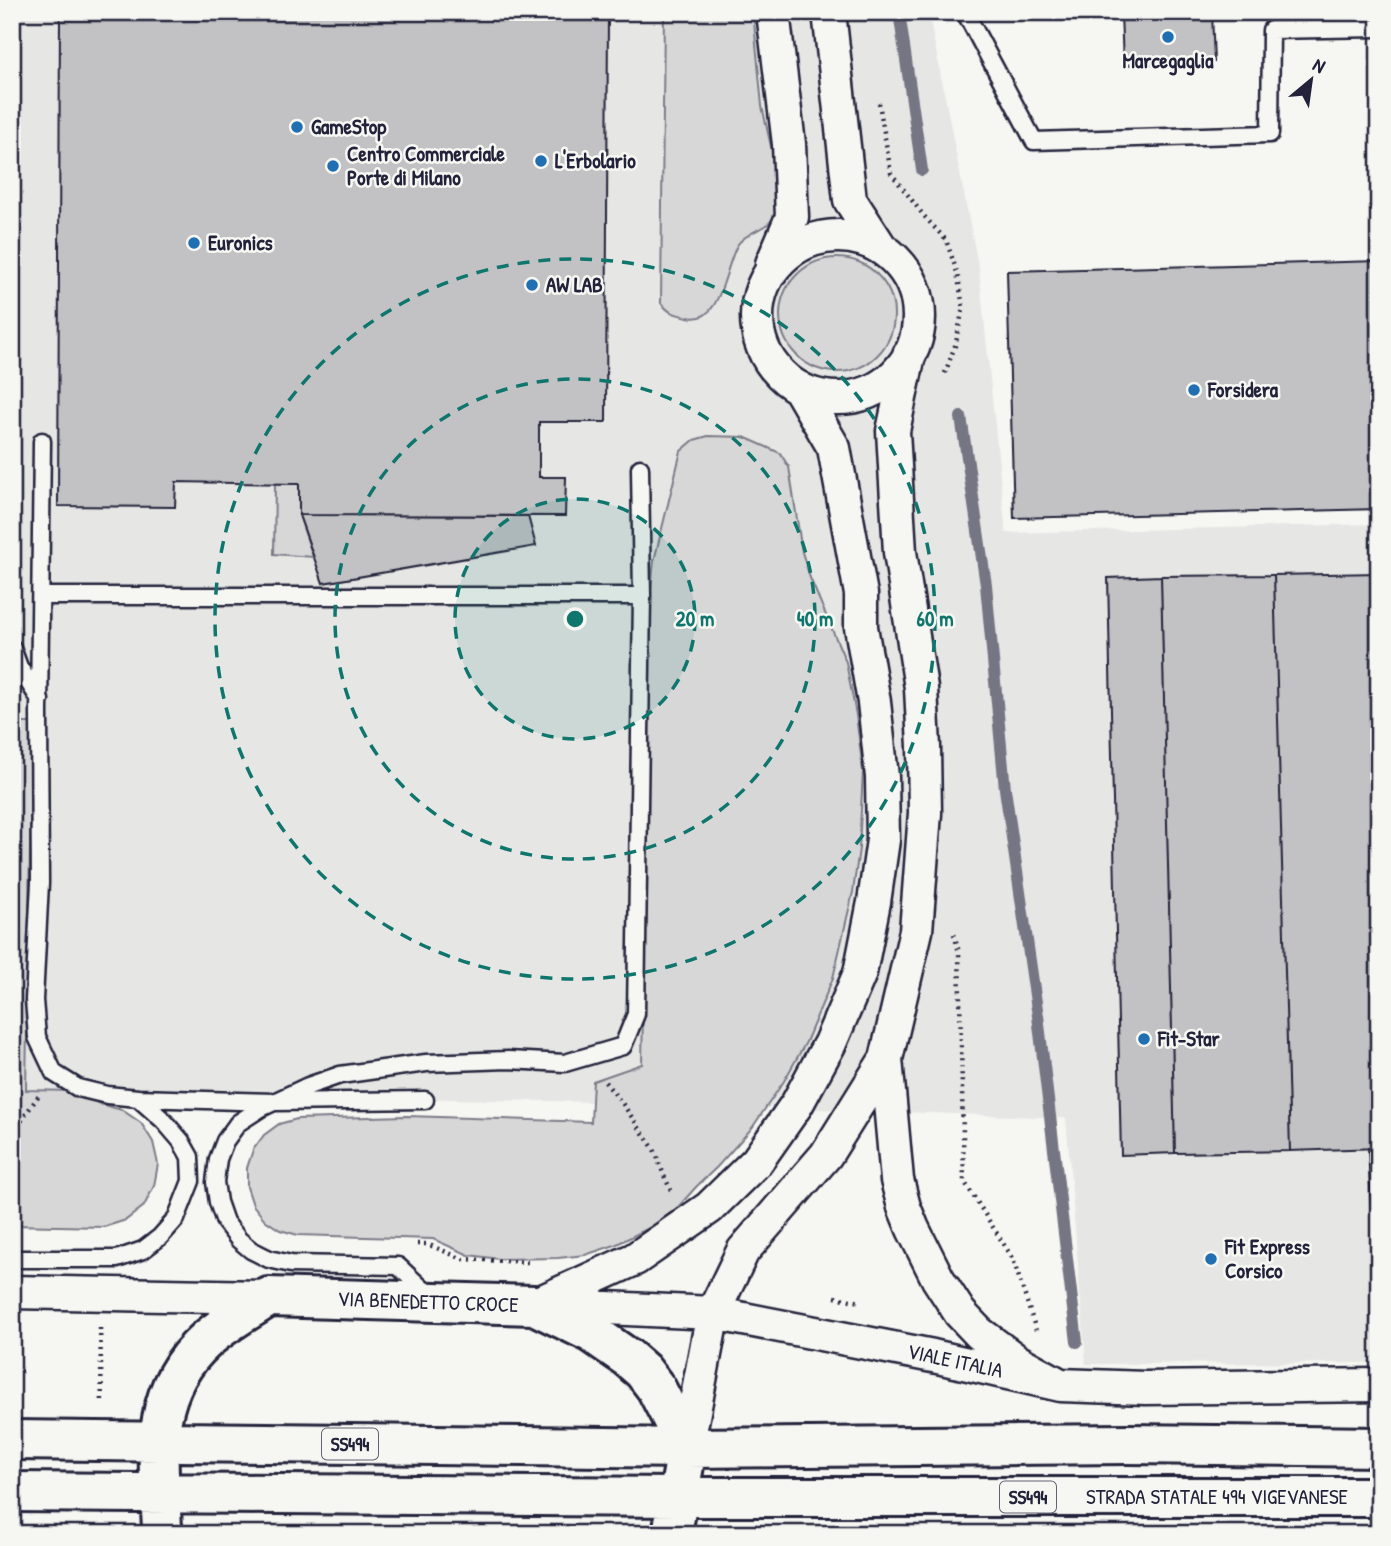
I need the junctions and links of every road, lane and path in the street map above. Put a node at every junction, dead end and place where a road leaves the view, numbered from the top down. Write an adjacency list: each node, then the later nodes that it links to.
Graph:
1 (773, 12): 6 (street)
2 (829, 12): 5 (street)
3 (965, 12): 4 (lane)
4 (1379, 28)
5 (881, 248): 6 (street); 7 (street)
6 (767, 276): 8 (street)
7 (909, 355): 8 (street); 16 (street)
8 (799, 388): 29 (street)
9 (42, 441): 11 (lane)
10 (640, 468): 12 (lane)
11 (41, 596): 12 (lane); 14 (lane)
12 (642, 596): 15 (lane)
13 (12, 648): 14 (lane)
14 (40, 700): 17 (lane)
15 (585, 1057): 20 (lane); 22 (path)
16 (887, 1059): 30 (street); 32 (street)
17 (54, 1073): 18 (lane); 21 (path)
18 (138, 1098): 20 (lane); 24 (lane)
19 (425, 1100): 20 (lane)
20 (275, 1102): 28 (lane)
21 (12, 1140)
22 (674, 1196)
23 (413, 1244): 25 (path)
24 (12, 1259)
25 (538, 1262)
26 (12, 1292): 27 (street, VIA BENEDETTO CROCE)
27 (269, 1297): 28 (main road, VIA BENEDETTO CROCE); 36 (main road)
28 (436, 1302): 29 (main road, VIA BENEDETTO CROCE)
29 (534, 1305): 30 (street, VIALE ITALIA); 38 (main road, VIA BENEDETTO CROCE)
30 (713, 1313): 32 (street, VIALE ITALIA); 38 (street)
31 (100, 1335): 34 (path)
32 (1060, 1385): 33 (street, VIALE ITALIA)
33 (1379, 1385)
34 (102, 1399)
35 (12, 1440): 36 (main road, SS494)
36 (159, 1442): 38 (main road, SS494); 40 (main road)
37 (1379, 1447): 38 (main road, SS494)
38 (687, 1448): 42 (main road)
39 (12, 1492): 40 (main road, SS494)
40 (160, 1493): 42 (main road, SS494); 43 (main road)
41 (1379, 1497): 42 (main road, STRADA STATALE 494 VIGEVANESE / SS494)
42 (675, 1515)
43 (164, 1534)

